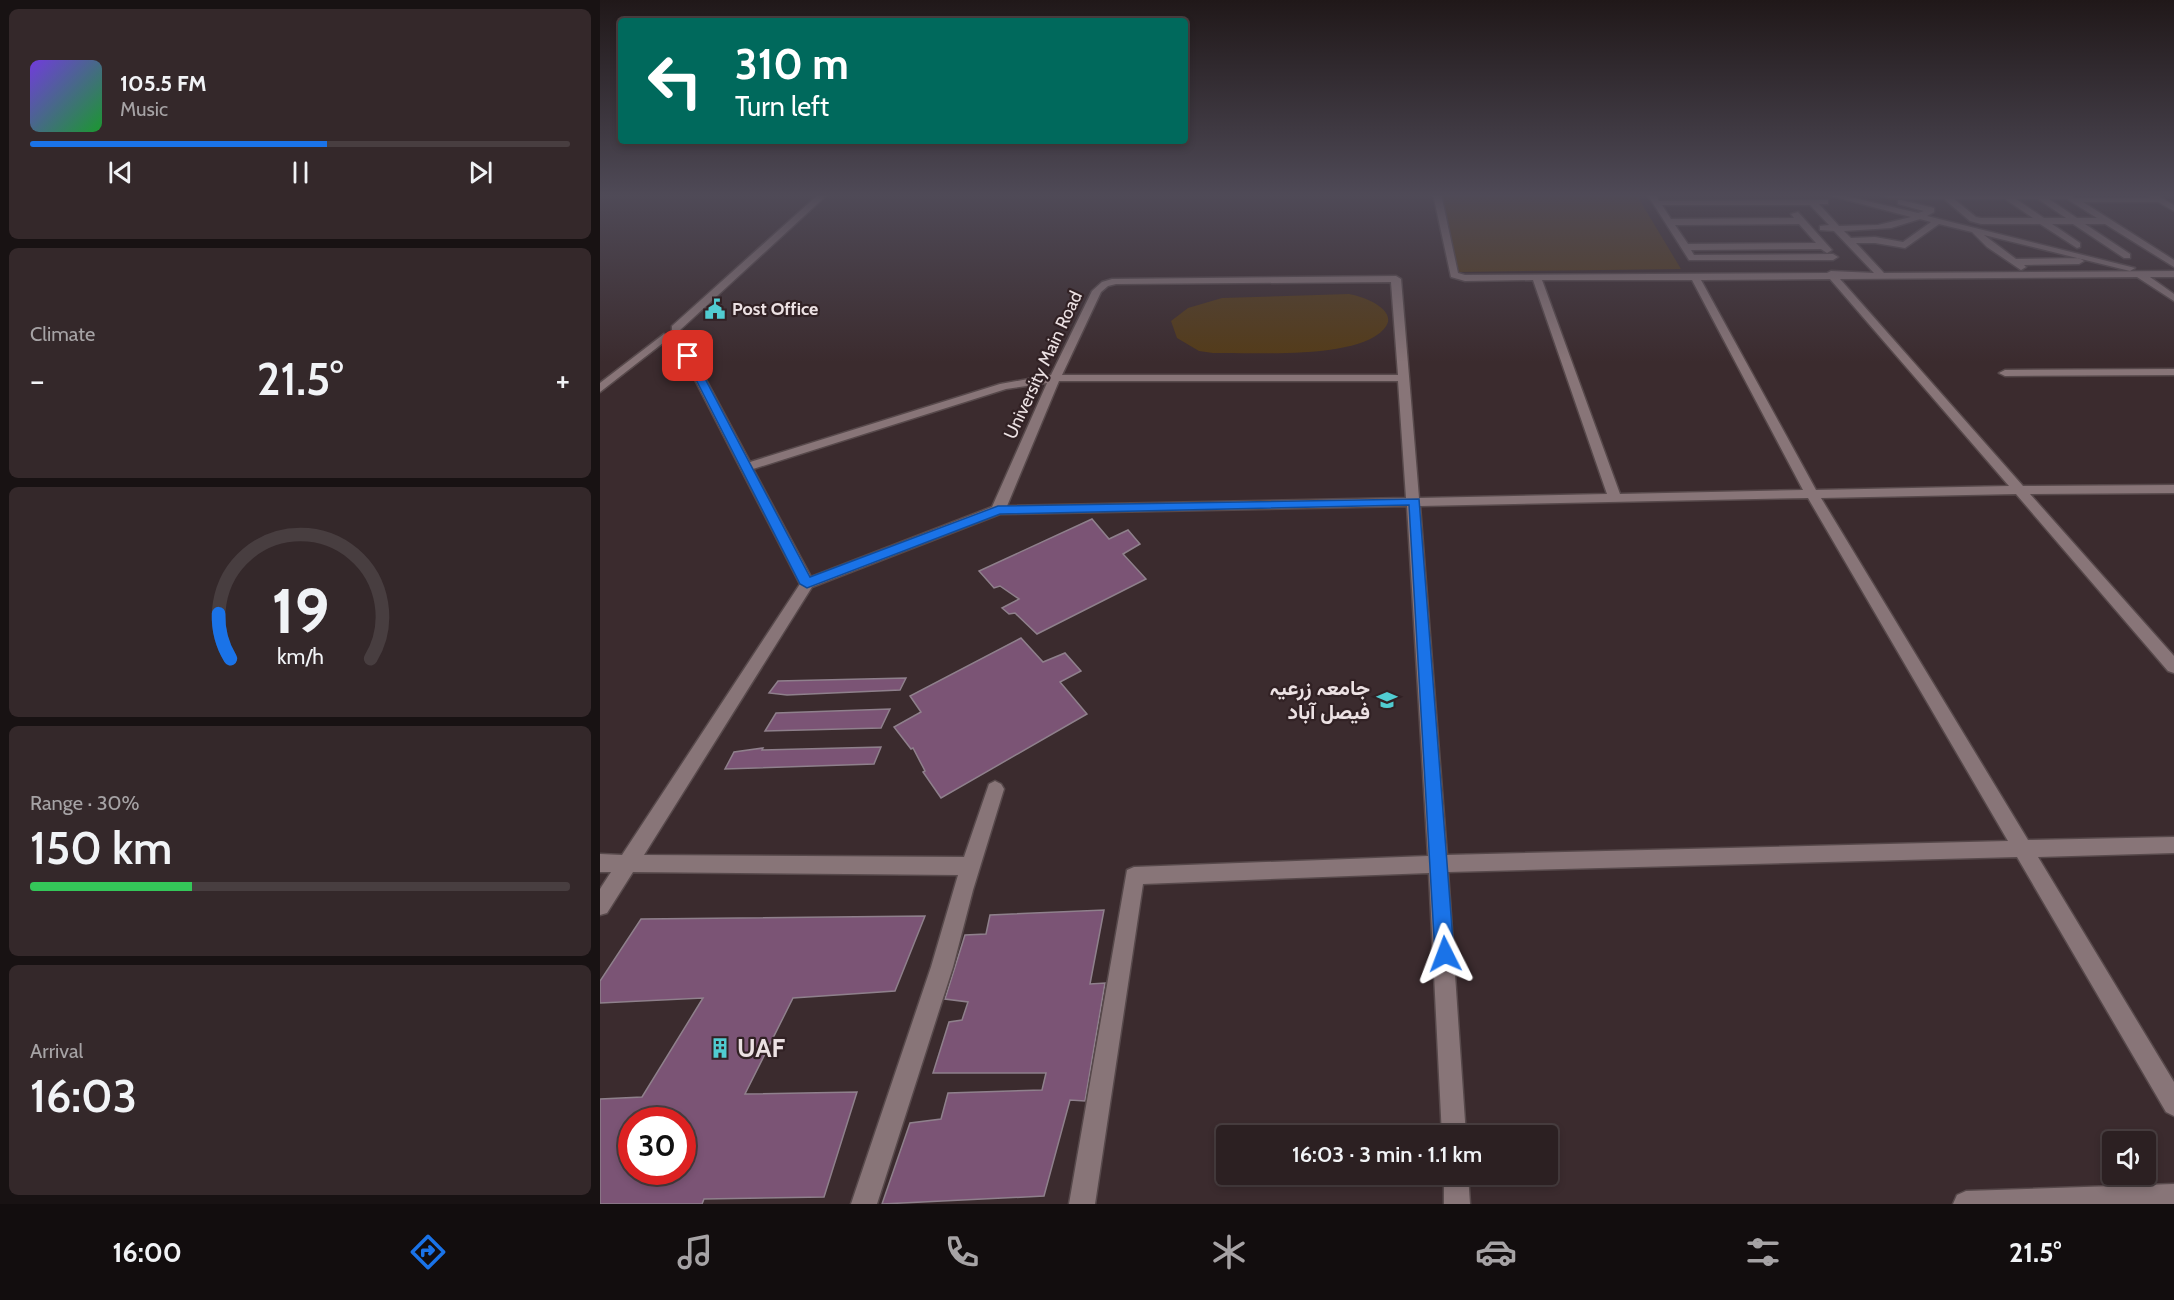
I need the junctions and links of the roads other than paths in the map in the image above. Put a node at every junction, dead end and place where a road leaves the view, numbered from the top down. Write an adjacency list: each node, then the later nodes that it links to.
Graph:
1 (760, 250): 16 (street)
2 (772, 250): 17 (street)
3 (1449, 250): 25 (street)
4 (1687, 250): 13 (street)
5 (1827, 250): 12 (street)
6 (1857, 250): 20 (street)
7 (1999, 250): 14 (street)
8 (2054, 250): 14 (street)
9 (2119, 250): 11 (street)
10 (2152, 250): 15 (street)
11 (2127, 256)
12 (1833, 257): 13 (street); 19 (street)
13 (1692, 258): 24 (street)
14 (2100, 261): 22 (street)
15 (2174, 264)
16 (737, 270): 17 (street); 27 (street)
17 (750, 270): 27 (street)
18 (1831, 274): 19 (street); 24 (street); 35 (street)
19 (1849, 274): 20 (street)
20 (1880, 274): 21 (street)
21 (2139, 274): 22 (street); 26 (street)
22 (2153, 274): 23 (street)
23 (2174, 274)
24 (1698, 275): 25 (street); 36 (street)
25 (1537, 279): 37 (street)
26 (2174, 298)
27 (680, 331): 32 (street); 33 (street)
28 (2174, 372): 29 (street)
29 (2005, 373)
30 (1055, 378): 31 (street); 31 (street, University Main Road); 33 (street); 39 (street, University Main Road)
31 (1404, 378): 38 (street)
32 (600, 389)
33 (747, 467): 40 (street)
34 (2174, 489): 35 (street)
35 (2019, 490): 36 (street); 41 (street)
36 (1812, 494): 37 (street); 44 (street)
37 (1615, 498): 38 (street)
38 (1414, 501): 39 (street); 47 (street)
39 (998, 510): 40 (street)
40 (807, 584): 46 (street)
41 (2174, 668)
42 (995, 789): 48 (street)
43 (2174, 845): 44 (street)
44 (2020, 847): 47 (street); 50 (street)
45 (600, 863): 46 (street)
46 (628, 863): 48 (street); 49 (street)
47 (1440, 864): 51 (street); 55 (street)
48 (970, 866): 54 (street)
49 (600, 906)
50 (2174, 1104)
51 (1453, 1125)
52 (1457, 1185): 56 (street)
53 (2174, 1197): 57 (street)
54 (864, 1204)
55 (1082, 1204)
56 (1458, 1204)
57 (1966, 1204)

